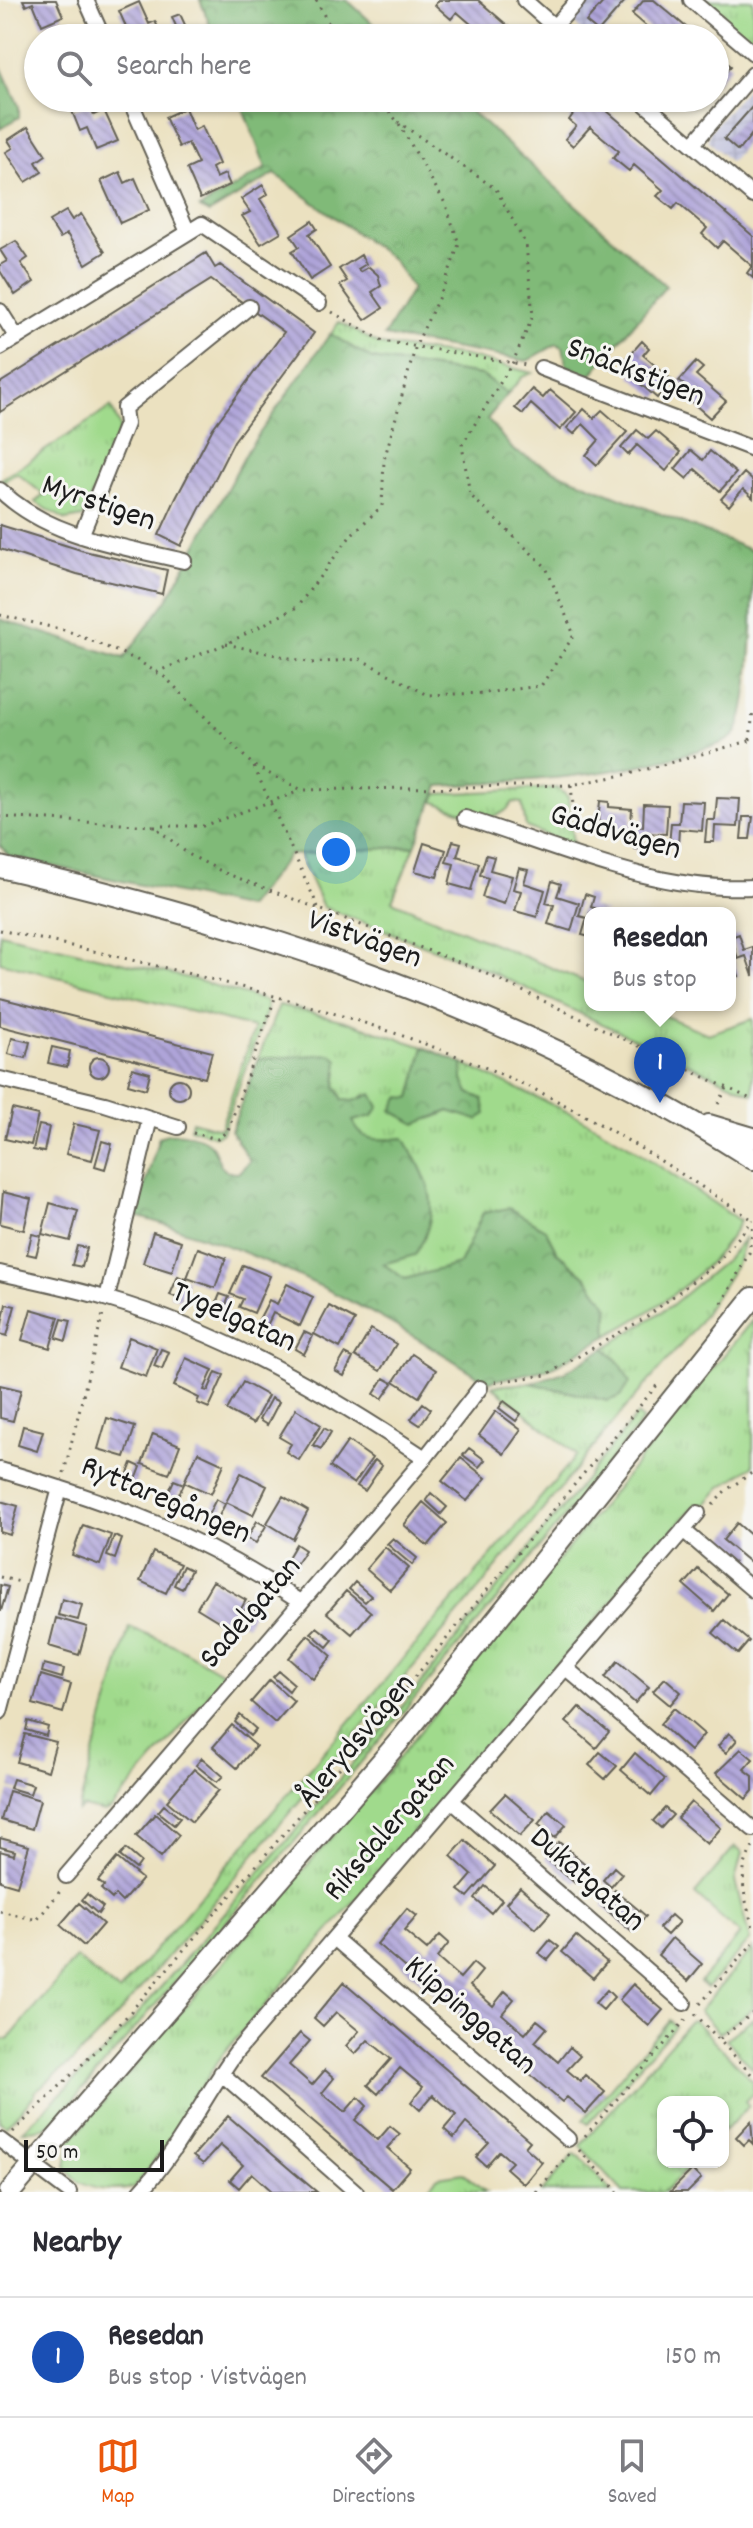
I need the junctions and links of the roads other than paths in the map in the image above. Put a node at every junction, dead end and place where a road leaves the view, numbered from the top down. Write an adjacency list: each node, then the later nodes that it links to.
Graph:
1 (86, 0): 5 (street)
2 (524, 0): 6 (street)
3 (578, 0): 7 (street)
4 (691, 0): 8 (street)
5 (97, 24)
6 (551, 24)
7 (557, 24)
8 (719, 24)
9 (729, 32): 10 (street)
10 (753, 53)
11 (753, 74): 12 (street)
12 (729, 102)
13 (135, 112): 18 (street)
14 (655, 112): 16 (street)
15 (720, 112): 16 (street)
16 (693, 144): 17 (street)
17 (753, 196)
18 (187, 230): 19 (street); 22 (street)
19 (319, 303)
20 (249, 307): 27 (street)
21 (0, 311): 22 (street)
22 (17, 338): 23 (street)
23 (0, 348)
24 (541, 368): 25 (street, Snäckstigen)
25 (753, 449)
26 (0, 490): 27 (street, Myrstigen)
27 (81, 536): 28 (street, Myrstigen)
28 (184, 561)
29 (465, 818): 31 (street, Gäddvägen)
30 (0, 867): 34 (main road, Vistvägen)
31 (753, 887)
32 (0, 1079): 33 (street)
33 (150, 1118): 35 (street); 40 (street)
34 (690, 1120): 36 (main road, Vistvägen); 37 (main road, Vistvägen)
35 (178, 1127)
36 (753, 1138)
37 (753, 1159)
38 (0, 1273): 40 (street, Tygelgatan)
39 (753, 1286): 42 (main road, Ålerydsvägen)
40 (107, 1298): 44 (street, Tygelgatan)
41 (753, 1298): 42 (main road, Ålerydsvägen)
42 (728, 1313): 61 (main road, Ålerydsvägen)
43 (480, 1388): 44 (street, Sadelgatan)
44 (425, 1458): 50 (street, Sadelgatan)
45 (0, 1470): 46 (street, Ryttaregången)
46 (60, 1488): 50 (street, Ryttaregången); 52 (street)
47 (698, 1513): 48 (street, Riksdalergatan)
48 (683, 1530): 49 (street); 51 (street, Riksdalergatan)
49 (753, 1590)
50 (300, 1602): 55 (street, Sadelgatan)
51 (566, 1668): 53 (street, Riksdalergatan); 54 (street)
52 (0, 1712)
53 (452, 1801): 56 (street, Riksdalergatan); 57 (street, Dukatgatan)
54 (753, 1829)
55 (66, 1876)
56 (334, 1938): 58 (street, Riksdalergatan); 60 (street, Klippinggatan)
57 (688, 2007)
58 (221, 2073): 64 (street, Riksdalergatan); 65 (street)
59 (2, 2141): 61 (street)
60 (572, 2143)
61 (34, 2165): 62 (main road, Ålerydsvägen); 63 (street)
62 (10, 2192)
63 (69, 2192)
64 (140, 2192)
65 (356, 2192)

